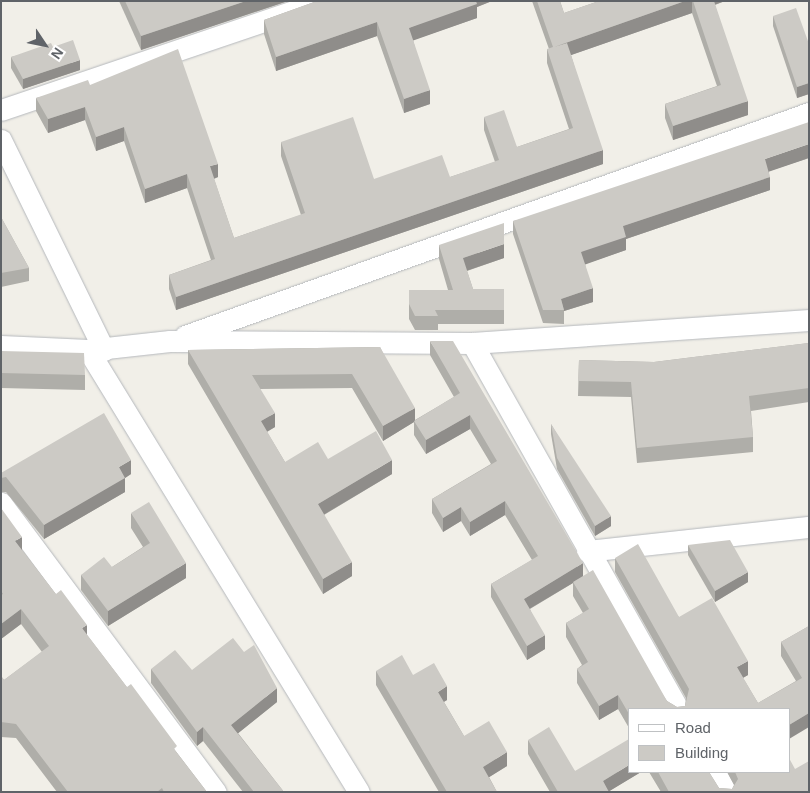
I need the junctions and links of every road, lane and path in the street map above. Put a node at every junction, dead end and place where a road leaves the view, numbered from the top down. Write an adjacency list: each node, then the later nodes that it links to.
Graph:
1 (323, 1): 2 (street)
2 (1, 110)
3 (809, 113): 6 (street)
4 (1, 140): 9 (street)
5 (809, 320): 7 (street)
6 (170, 341): 7 (street); 9 (street)
7 (472, 343): 12 (street)
8 (1, 346): 9 (street)
9 (96, 350): 16 (street)
10 (1, 503): 15 (street)
11 (809, 527): 12 (street)
12 (586, 551): 13 (street)
13 (677, 708)
14 (716, 773): 17 (street)
15 (216, 792)
16 (359, 792)
17 (726, 792)

